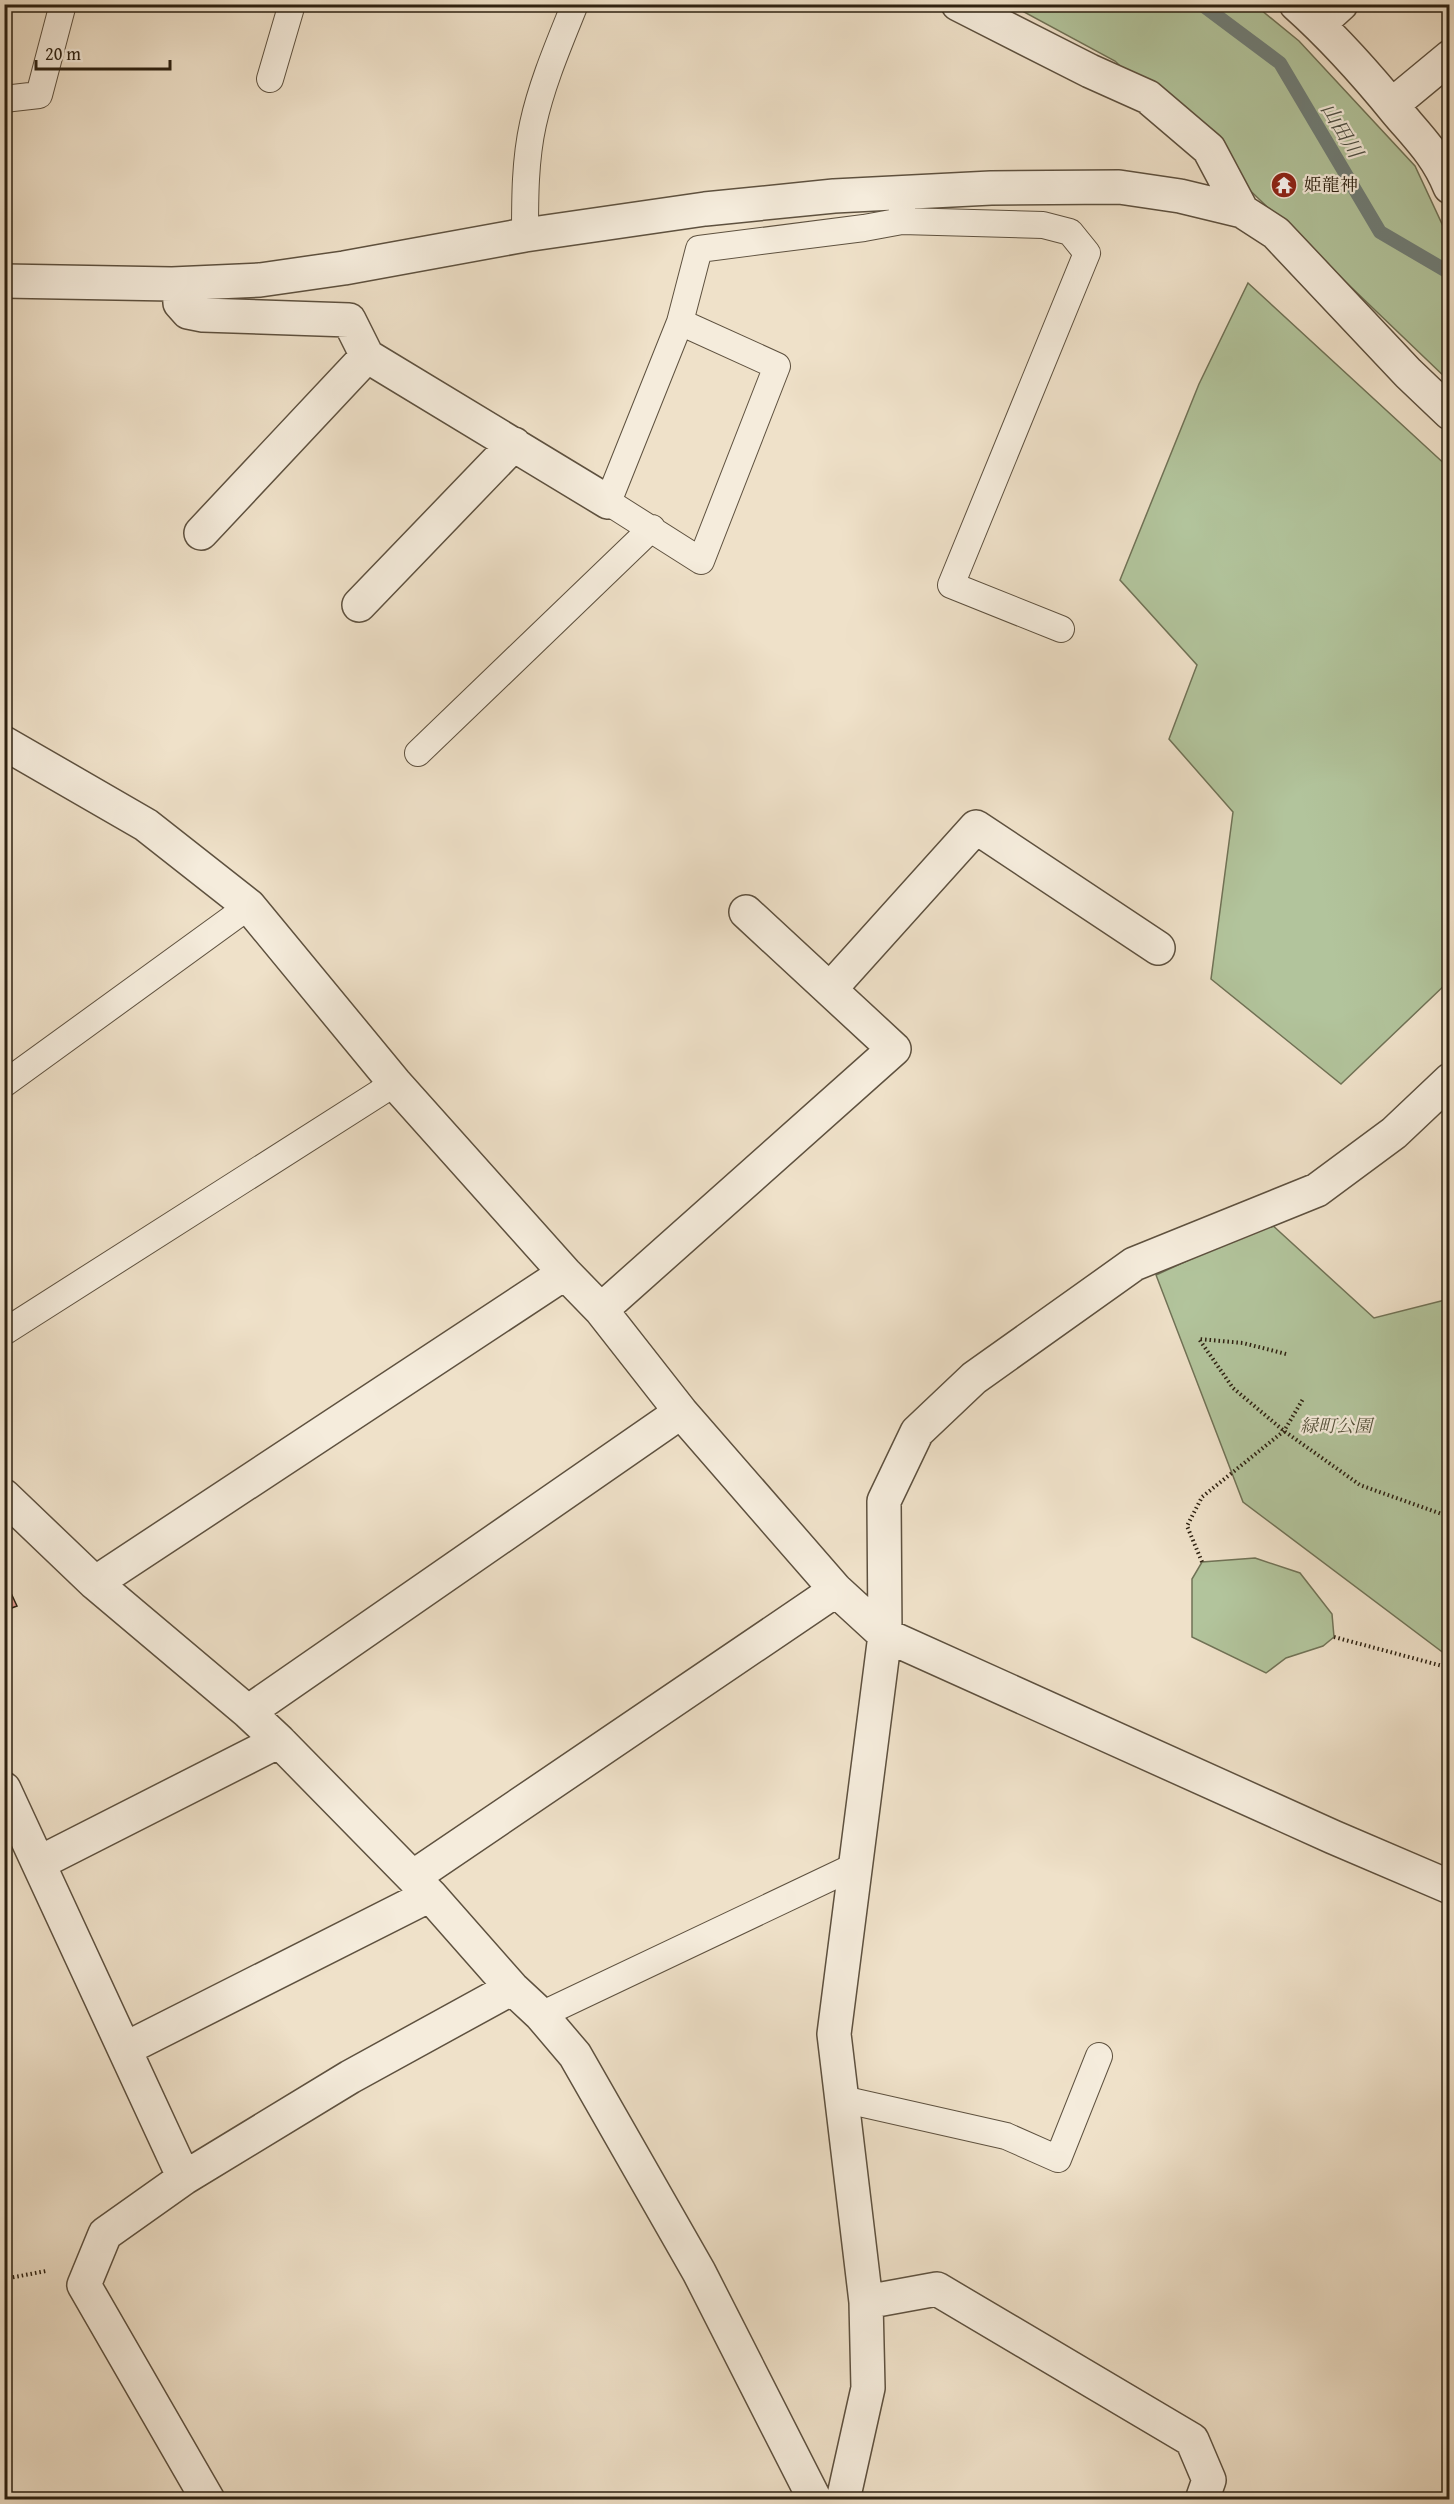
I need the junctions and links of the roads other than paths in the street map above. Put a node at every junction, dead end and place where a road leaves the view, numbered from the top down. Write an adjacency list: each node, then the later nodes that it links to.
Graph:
1 (63, 4): 8 (lane)
2 (292, 4): 7 (lane)
3 (575, 4): 13 (lane)
4 (958, 4): 12 (street)
5 (1319, 11): 9 (street)
6 (1449, 57): 9 (street)
7 (270, 79)
8 (4, 99)
9 (1392, 105): 10 (street)
10 (1449, 187)
11 (902, 207): 12 (street); 13 (street); 16 (lane); 24 (lane)
12 (1242, 211): 18 (street)
13 (525, 235): 15 (street)
14 (4, 280): 15 (street)
15 (178, 284): 17 (street)
16 (680, 322): 20 (lane); 21 (lane)
17 (367, 356): 19 (street); 22 (street)
18 (1449, 413)
19 (514, 444): 20 (street); 23 (street)
20 (608, 502): 21 (lane)
21 (652, 528): 26 (lane)
22 (201, 533)
23 (359, 605)
24 (1061, 629)
25 (4, 743): 27 (street)
26 (418, 753)
27 (249, 906): 32 (street); 33 (lane)
28 (746, 912): 30 (street)
29 (1158, 948): 30 (street)
30 (831, 988): 35 (street)
31 (1449, 1080): 41 (street)
32 (395, 1083): 34 (street); 36 (lane)
33 (4, 1084)
34 (565, 1273): 35 (street); 39 (street)
35 (601, 1310): 37 (street)
36 (4, 1332)
37 (681, 1412): 40 (street); 42 (street)
38 (4, 1496): 39 (street)
39 (95, 1584): 42 (street)
40 (836, 1590): 41 (street); 47 (street)
41 (885, 1635): 46 (street); 48 (street)
42 (248, 1712): 43 (street)
43 (279, 1741): 45 (street); 47 (street)
44 (4, 1789): 45 (street)
45 (39, 1863): 51 (street)
46 (857, 1865): 50 (lane); 53 (street)
47 (421, 1886): 49 (street); 51 (street)
48 (1449, 1887)
49 (512, 1988): 50 (street); 54 (street)
50 (541, 2015): 57 (street)
51 (125, 2049): 54 (street)
52 (1099, 2056): 53 (lane)
53 (842, 2099): 55 (street)
54 (184, 2178): 56 (street)
55 (866, 2302): 58 (street); 59 (street)
56 (208, 2499)
57 (815, 2499)
58 (843, 2499)
59 (1202, 2499)

